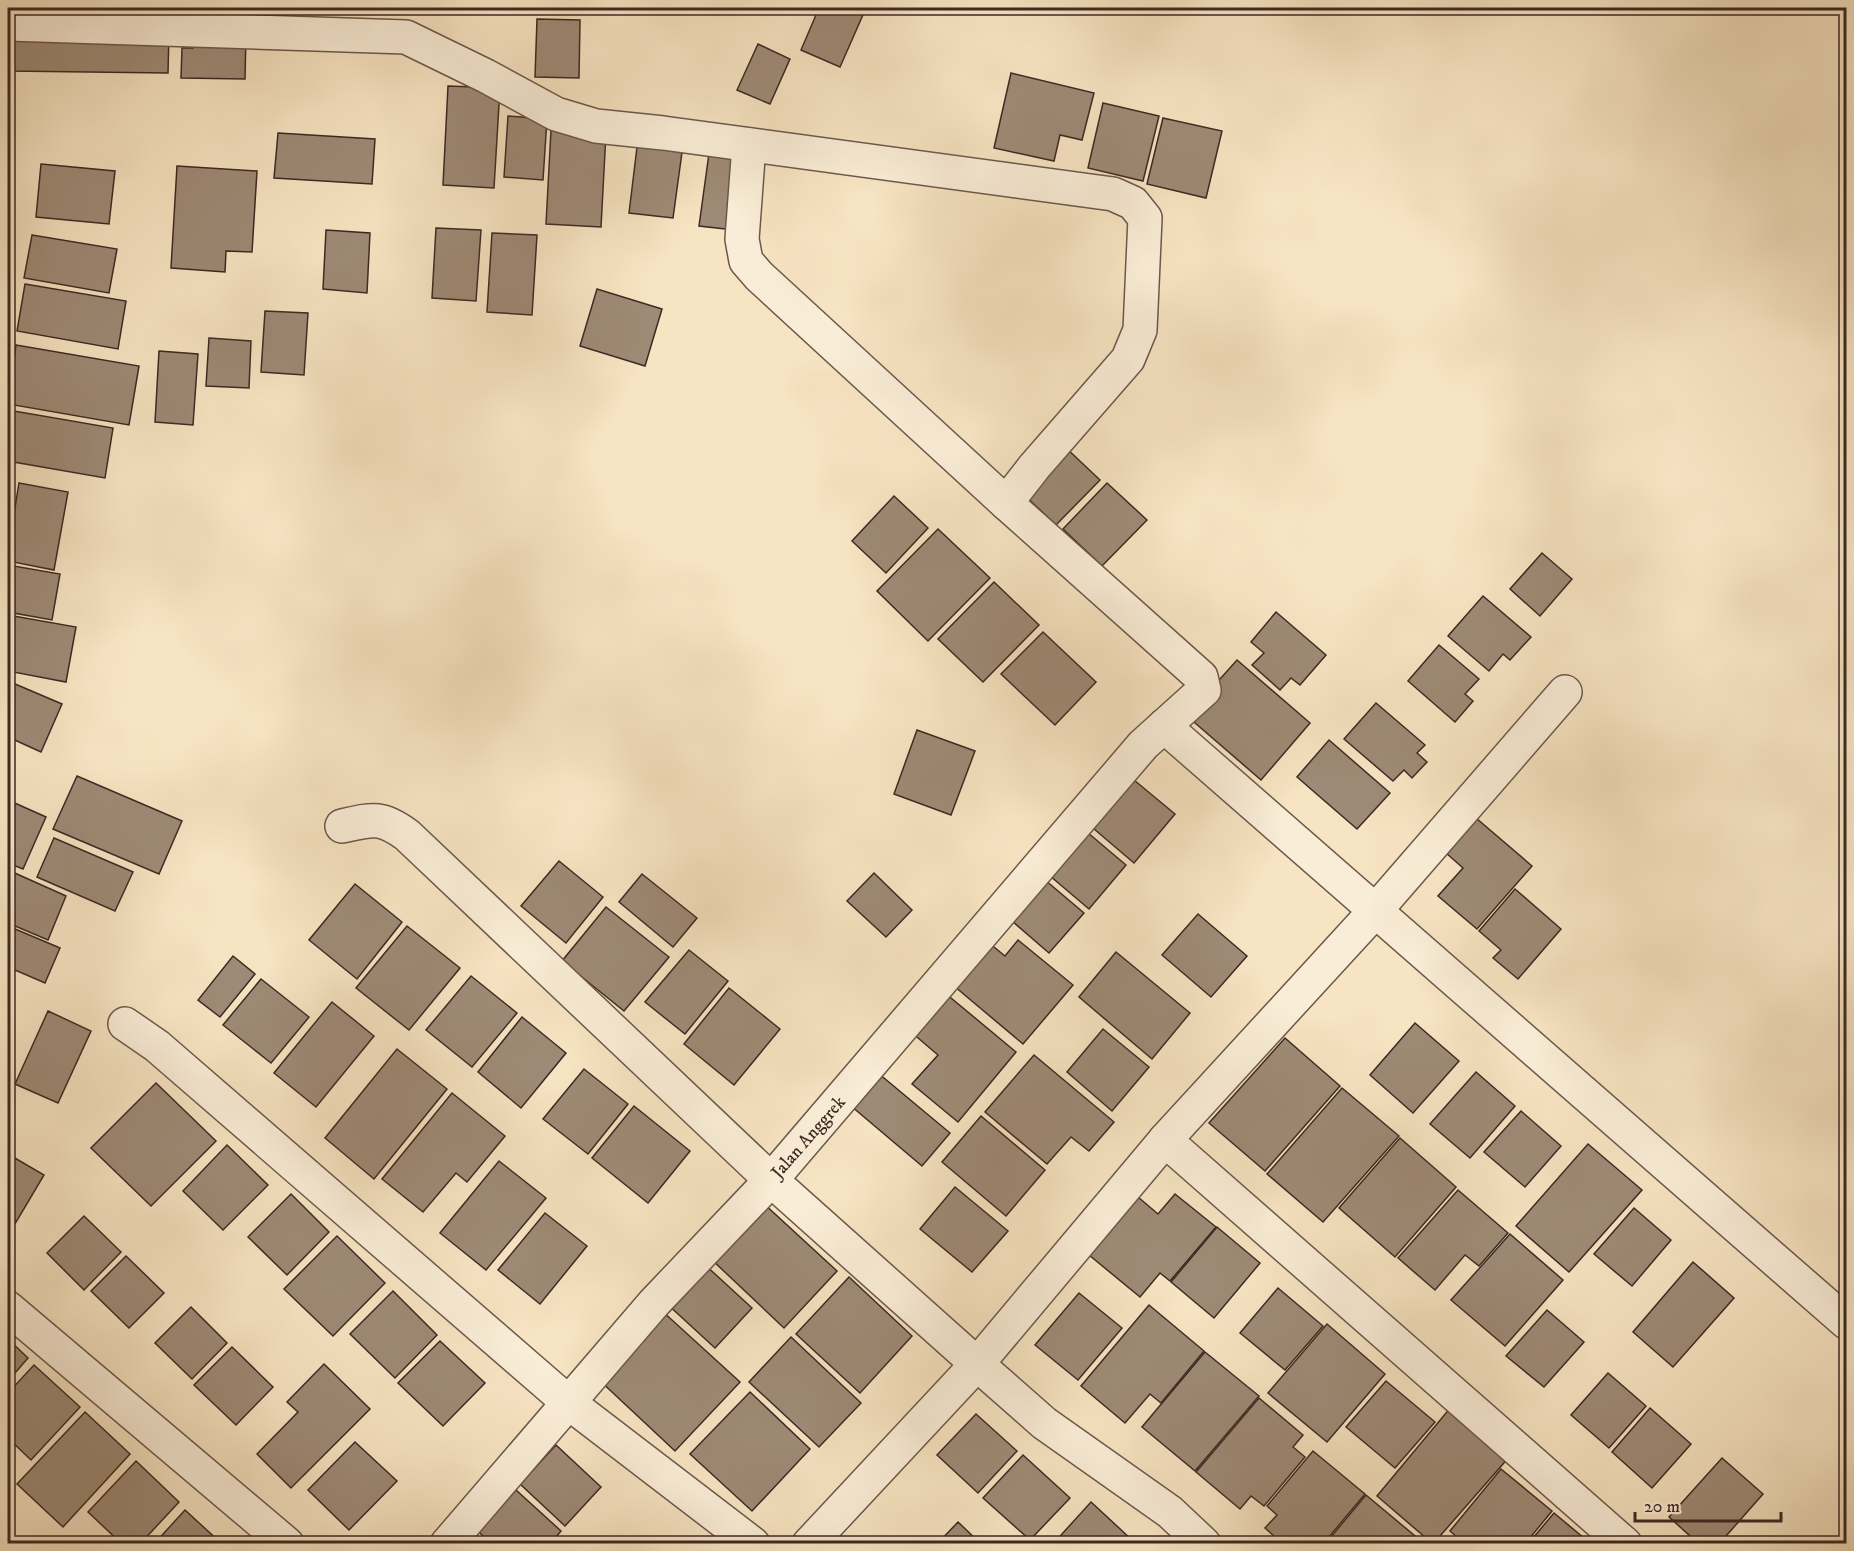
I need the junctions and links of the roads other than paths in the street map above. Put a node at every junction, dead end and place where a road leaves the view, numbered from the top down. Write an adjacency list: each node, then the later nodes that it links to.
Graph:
1 (8, 24): 2 (street)
2 (749, 145): 3 (street); 3 (street)
3 (1006, 503): 5 (street, Jalan Anggrek)
4 (1565, 692): 7 (street)
5 (1164, 726): 7 (street); 10 (street, Jalan Anggrek)
6 (342, 826): 10 (street)
7 (1376, 910): 9 (street); 12 (street)
8 (125, 1024): 14 (street)
9 (1165, 1140): 13 (street); 20 (street)
10 (771, 1180): 13 (street); 14 (street, Jalan Anggrek)
11 (8, 1308): 15 (street)
12 (1846, 1322)
13 (977, 1364): 18 (street); 19 (street)
14 (569, 1402): 16 (street, Jalan Anggrek); 17 (street)
15 (287, 1544)
16 (447, 1544)
17 (753, 1544)
18 (809, 1544)
19 (1204, 1544)
20 (1625, 1544)

